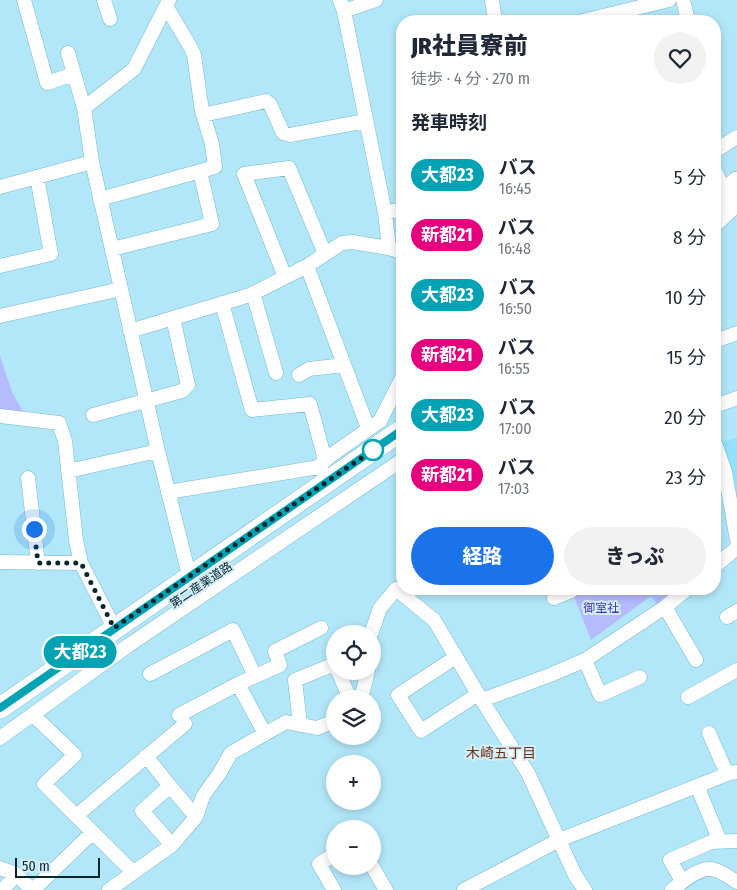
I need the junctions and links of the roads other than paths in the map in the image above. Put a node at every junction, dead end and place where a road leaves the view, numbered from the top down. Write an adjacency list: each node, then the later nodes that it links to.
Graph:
1 (24, 0): 14 (street)
2 (104, 0): 12 (street)
3 (376, 0): 8 (street)
4 (492, 0): 9 (street)
5 (669, 0): 10 (street)
6 (683, 0): 11 (street)
7 (168, 3): 15 (street); 16 (street)
8 (342, 6): 17 (street)
9 (494, 15)
10 (637, 15)
11 (687, 15)
12 (110, 19)
13 (68, 53): 14 (street)
14 (74, 74): 15 (street)
15 (84, 108): 20 (street)
16 (203, 115): 17 (street); 21 (street)
17 (366, 120): 29 (street)
18 (737, 137): 19 (street)
19 (721, 147)
20 (92, 162): 22 (street); 26 (street)
21 (200, 171): 26 (street); 30 (street)
22 (37, 177): 24 (street); 33 (street)
23 (721, 184): 25 (street)
24 (0, 187)
25 (731, 197): 28 (main road)
26 (100, 199): 30 (street)
27 (396, 210): 29 (street)
28 (721, 212)
29 (385, 213): 31 (street)
30 (112, 249): 36 (street)
31 (396, 250): 32 (street)
32 (325, 254): 34 (street); 35 (street)
33 (0, 266)
34 (307, 266): 35 (street); 44 (street)
35 (285, 277): 37 (street)
36 (121, 289): 39 (street); 41 (street)
37 (253, 293): 38 (street); 45 (street)
38 (222, 303): 40 (street); 58 (street)
39 (0, 316)
40 (173, 318): 41 (street); 49 (street)
41 (130, 331): 49 (street)
42 (737, 333): 43 (street)
43 (721, 339)
44 (344, 365): 46 (street); 53 (street)
45 (276, 373)
46 (299, 374)
47 (396, 390): 53 (street)
48 (737, 398): 50 (street)
49 (146, 400): 51 (street); 55 (street)
50 (721, 404)
51 (92, 415)
52 (0, 416): 59 (street)
53 (368, 428): 58 (street)
54 (396, 433): 58 (main road, 第二産業道路)
55 (158, 450): 59 (street); 62 (street)
56 (396, 451): 92 (main road, 第二産業道路)
57 (396, 464): 91 (street)
58 (324, 469): 62 (street); 69 (main road, 第二産業道路)
59 (68, 471): 68 (street)
60 (28, 478): 67 (street)
61 (721, 478): 63 (street)
62 (168, 492): 69 (street)
63 (736, 548): 64 (street); 65 (street)
64 (721, 549)
65 (721, 561)
66 (0, 562): 67 (street)
67 (38, 563): 68 (street)
68 (81, 563): 77 (street)
69 (191, 575): 77 (main road, 第二産業道路)
70 (396, 589): 76 (street)
71 (403, 595): 79 (street)
72 (561, 595): 74 (street)
73 (680, 595): 75 (street)
74 (554, 598)
75 (665, 607): 80 (street); 81 (street)
76 (374, 625)
77 (114, 628): 90 (main road, 第二産業道路)
78 (321, 628): 85 (street)
79 (456, 657): 88 (street); 88 (street)
80 (585, 660): 86 (street); 88 (street)
81 (696, 660)
82 (326, 668): 94 (street)
83 (737, 670): 89 (street)
84 (150, 674): 85 (street)
85 (255, 676): 87 (street)
86 (640, 677)
87 (238, 684): 95 (street); 98 (street)
88 (480, 697): 105 (street)
89 (688, 697)
90 (0, 708)
91 (33, 715): 97 (street); 102 (street)
92 (0, 722)
93 (326, 724): 94 (street)
94 (300, 725): 95 (street)
95 (264, 734): 103 (street)
96 (709, 734): 99 (street)
97 (0, 738)
98 (146, 756): 100 (street); 102 (street)
99 (732, 773): 101 (street)
100 (170, 786): 103 (street); 108 (street)
101 (697, 786): 105 (street); 106 (street)
102 (76, 816): 104 (street)
103 (196, 817): 108 (street)
104 (93, 832): 111 (street); 117 (street)
105 (559, 840): 121 (street); 122 (street)
106 (720, 841): 107 (street); 115 (street)
107 (737, 841)
108 (172, 845): 111 (street)
109 (326, 860): 119 (street)
110 (0, 868): 112 (street)
111 (133, 872): 118 (street)
112 (16, 874): 116 (street); 117 (street)
113 (377, 875): 120 (street)
114 (737, 882): 115 (street)
115 (677, 886)
116 (3, 890)
117 (32, 890)
118 (109, 890)
119 (334, 890)
120 (386, 890)
121 (464, 890)
122 (585, 890)

